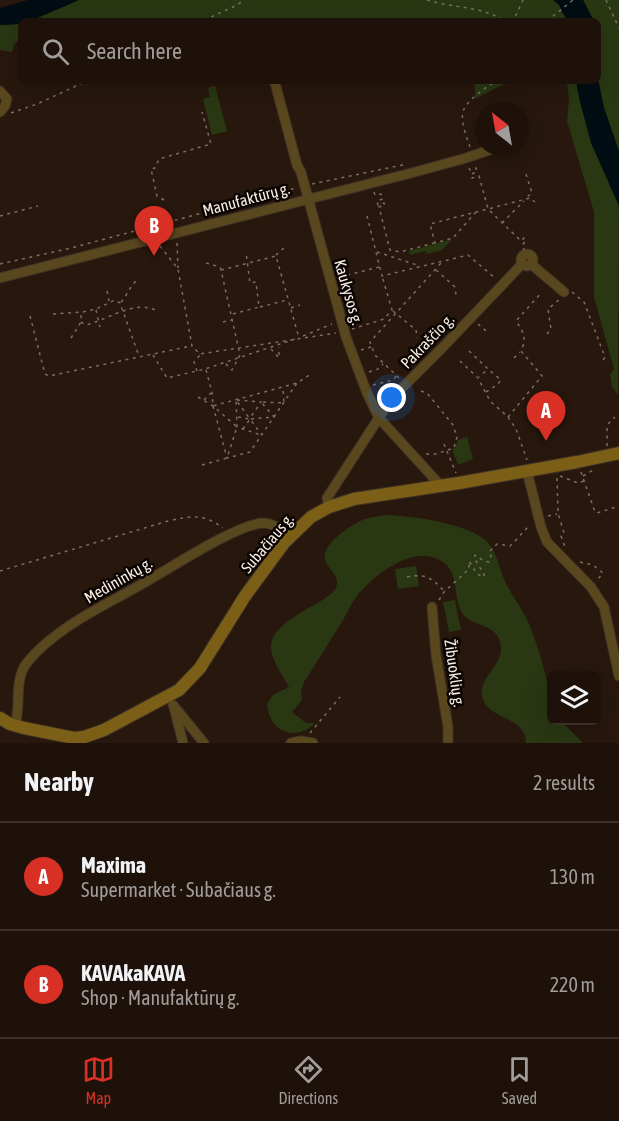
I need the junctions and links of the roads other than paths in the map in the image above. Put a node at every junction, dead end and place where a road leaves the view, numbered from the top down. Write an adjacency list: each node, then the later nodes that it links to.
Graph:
1 (275, 84): 5 (street, Kaukysos g.)
2 (0, 91): 3 (street)
3 (1, 110)
4 (475, 155): 5 (street, Manufaktūrų g.)
5 (308, 198): 6 (street, Manufaktūrų g.); 8 (street, Kaukysos g.)
6 (0, 278)
7 (564, 291): 8 (street, Pakraščio g.)
8 (379, 418): 11 (street, Kaukysos g.); 12 (street, Pakraščio g.)
9 (613, 454): 10 (street, Subačiaus g.)
10 (532, 470): 11 (street, Subačiaus g.); 15 (street)
11 (441, 486): 12 (street, Subačiaus g.)
12 (329, 507): 13 (street, Subačiaus g.)
13 (290, 537): 16 (street, Subačiaus g.); 18 (street, Medininkų g.)
14 (432, 607): 23 (street, Žibuoklių g.)
15 (619, 676)
16 (171, 701): 18 (street, Subačiaus g.); 20 (street); 21 (street)
17 (0, 718): 18 (street, Subačiaus g.)
18 (15, 726)
19 (309, 742): 22 (street)
20 (183, 743)
21 (204, 743)
22 (291, 743)
23 (448, 743)

